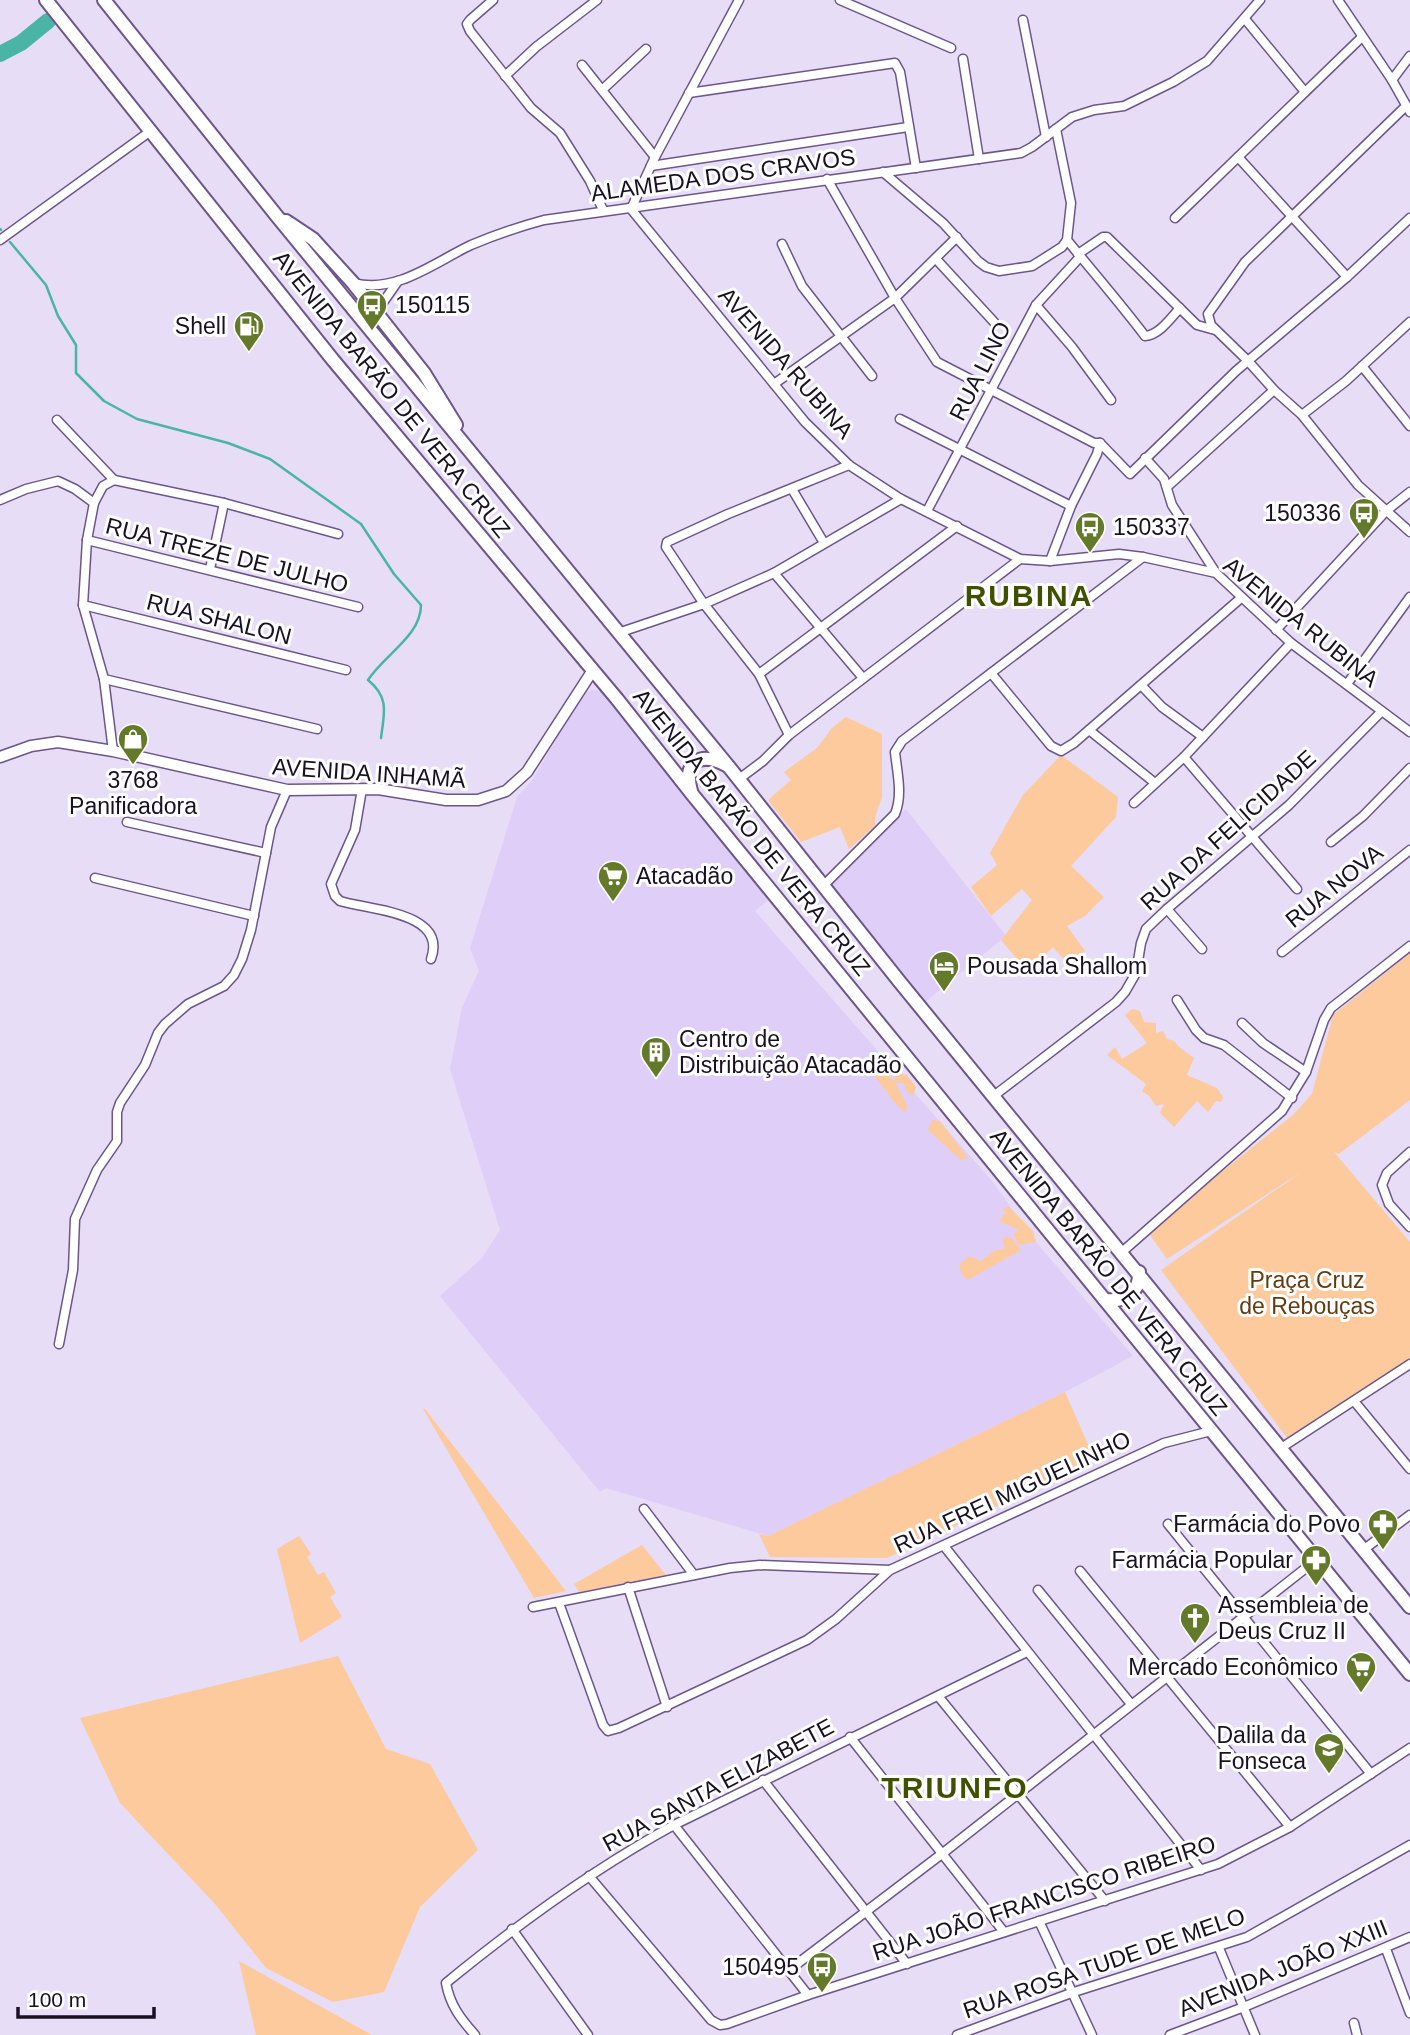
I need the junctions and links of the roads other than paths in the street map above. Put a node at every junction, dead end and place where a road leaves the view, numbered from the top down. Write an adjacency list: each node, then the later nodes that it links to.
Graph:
1 (46, 0): 25 (highway, AVENIDA BARÃO DE VERA CRUZ)
2 (104, 0): 36 (highway, AVENIDA BARÃO DE VERA CRUZ)
3 (493, 0): 17 (street)
4 (597, 0): 17 (street)
5 (739, 0): 21 (street)
6 (841, 0): 12 (street)
7 (1260, 0): 9 (street, ALAMEDA DOS CRAVOS)
8 (1338, 0): 11 (street)
9 (1245, 19): 20 (street); 24 (street, ALAMEDA DOS CRAVOS)
10 (1023, 20): 26 (street)
11 (1362, 37): 18 (street); 20 (street)
12 (951, 48)
13 (646, 49): 19 (street)
14 (1410, 56): 18 (street)
15 (963, 59): 29 (street)
16 (582, 65): 19 (street)
17 (505, 76): 35 (street)
18 (1392, 80): 22 (street)
19 (602, 90): 27 (street)
20 (1305, 92): 28 (street)
21 (689, 93): 23 (street); 27 (street)
22 (1408, 109): 37 (street)
23 (908, 127): 30 (street); 31 (street)
24 (1056, 129): 26 (street, ALAMEDA DOS CRAVOS); 42 (street)
25 (152, 130): 41 (street); 105 (highway, AVENIDA BARÃO DE VERA CRUZ)
26 (1046, 137): 29 (street, ALAMEDA DOS CRAVOS)
27 (655, 156): 30 (street)
28 (1238, 157): 37 (street); 38 (street)
29 (979, 159): 31 (street, ALAMEDA DOS CRAVOS)
30 (651, 166): 34 (street)
31 (916, 168): 32 (street, ALAMEDA DOS CRAVOS)
32 (883, 172): 33 (street, ALAMEDA DOS CRAVOS); 40 (street)
33 (827, 179): 34 (street, ALAMEDA DOS CRAVOS); 49 (street)
34 (631, 209): 35 (street, ALAMEDA DOS CRAVOS); 60 (street, AVENIDA RUBINA)
35 (603, 210): 47 (street, ALAMEDA DOS CRAVOS)
36 (276, 215): 48 (highway); 69 (highway, AVENIDA BARÃO DE VERA CRUZ)
37 (1293, 217): 46 (street); 55 (street)
38 (1175, 218)
39 (1410, 218): 46 (street)
40 (957, 237): 42 (street); 45 (street)
41 (0, 240)
42 (1067, 240): 44 (street)
43 (782, 244): 56 (street)
44 (1079, 255): 50 (street, RUA LINO); 51 (street, RUA LINO); 51 (street)
45 (936, 259): 49 (street); 53 (street)
46 (1347, 277): 57 (street)
47 (398, 281): 48 (street, ALAMEDA DOS CRAVOS); 52 (street, ALAMEDA DOS CRAVOS)
48 (353, 283): 52 (highway)
49 (895, 298): 56 (street); 61 (street)
50 (1036, 305): 61 (street, RUA LINO); 63 (street)
51 (1180, 308): 55 (street)
52 (377, 311): 69 (highway)
53 (994, 322)
54 (1410, 322): 58 (street)
55 (1216, 330): 57 (street)
56 (840, 338): 59 (street); 60 (street)
57 (1248, 361): 62 (street); 71 (street)
58 (1362, 366): 64 (street); 67 (street)
59 (872, 376)
60 (774, 384): 72 (street, AVENIDA RUBINA)
61 (990, 389): 68 (street); 70 (street, RUA LINO)
62 (1274, 390): 64 (street); 74 (street)
63 (1111, 400)
64 (1302, 415): 83 (street)
65 (900, 419): 70 (street)
66 (57, 420): 73 (street)
67 (1410, 426)
68 (1100, 443): 71 (street); 81 (street)
69 (470, 450): 102 (highway, AVENIDA BARÃO DE VERA CRUZ)
70 (960, 451): 81 (street); 82 (street, RUA LINO)
71 (1145, 458): 74 (street)
72 (849, 465): 75 (street); 77 (street, AVENIDA RUBINA)
73 (114, 480): 79 (street); 80 (street)
74 (1167, 487): 94 (street)
75 (792, 489): 88 (street); 97 (street)
76 (1410, 492): 83 (street)
77 (901, 499): 82 (street, AVENIDA RUBINA); 88 (street)
78 (0, 500): 79 (street)
79 (94, 503): 87 (street)
80 (224, 503): 86 (street); 92 (street)
81 (1071, 506): 91 (street)
82 (927, 511): 84 (street, AVENIDA RUBINA)
83 (1386, 511): 85 (street); 101 (street)
84 (957, 526): 90 (street, AVENIDA RUBINA); 100 (street)
85 (1410, 532)
86 (338, 534)
87 (87, 540): 92 (street, RUA TREZE DE JULHO); 98 (street)
88 (824, 543): 93 (street)
89 (1143, 557): 91 (street, AVENIDA RUBINA); 94 (street, AVENIDA RUBINA); 106 (street)
90 (1020, 559): 91 (street, AVENIDA RUBINA); 108 (street)
91 (1049, 561)
92 (210, 569): 99 (street, RUA TREZE DE JULHO)
93 (774, 573): 97 (street); 100 (street)
94 (1216, 573): 96 (street, AVENIDA RUBINA)
95 (1410, 597): 110 (street)
96 (1241, 598): 101 (street, AVENIDA RUBINA); 111 (street)
97 (704, 604): 102 (street); 107 (street)
98 (83, 605): 104 (street, RUA SHALON); 109 (street)
99 (358, 607)
100 (820, 628): 107 (street); 108 (street)
101 (1276, 630): 103 (street, AVENIDA RUBINA)
102 (618, 633): 121 (highway, AVENIDA BARÃO DE VERA CRUZ)
103 (1291, 643): 110 (street, AVENIDA RUBINA); 117 (street)
104 (346, 670)
105 (593, 670): 125 (street, AVENIDA INHAMÃ); 127 (highway, AVENIDA BARÃO DE VERA CRUZ)
106 (991, 673): 114 (street); 135 (street)
107 (759, 674): 116 (street)
108 (863, 678): 116 (street)
109 (104, 679): 113 (street); 118 (street)
110 (1347, 684): 112 (street, AVENIDA RUBINA)
111 (1141, 685): 114 (street); 117 (street)
112 (1381, 712): 115 (street, AVENIDA RUBINA); 130 (street, RUA DA FELICIDADE)
113 (317, 729)
114 (1090, 730): 124 (street)
115 (1410, 732)
116 (789, 734): 123 (street)
117 (1203, 737): 120 (street)
118 (113, 751): 119 (street, AVENIDA INHAMÃ); 126 (street, AVENIDA INHAMÃ)
119 (0, 757)
120 (1184, 757): 124 (street); 130 (street)
121 (729, 767): 123 (highway, AVENIDA BARÃO DE VERA CRUZ); 127 (highway)
122 (1410, 768): 131 (street)
123 (739, 779): 135 (highway, AVENIDA BARÃO DE VERA CRUZ)
124 (1155, 783): 128 (street)
125 (362, 789): 126 (street, AVENIDA INHAMÃ); 142 (street)
126 (287, 790): 133 (street)
127 (692, 794): 152 (highway, AVENIDA BARÃO DE VERA CRUZ)
128 (1134, 803)
129 (127, 822): 133 (street)
130 (1253, 838): 136 (street); 137 (street, RUA DA FELICIDADE)
131 (1331, 842)
132 (1410, 850): 141 (street, RUA NOVA)
133 (266, 853): 138 (street)
134 (95, 878): 138 (street)
135 (824, 885): 146 (highway, AVENIDA BARÃO DE VERA CRUZ)
136 (1297, 889)
137 (1167, 909): 140 (street); 146 (street, RUA DA FELICIDADE)
138 (254, 916): 153 (street)
139 (1410, 946): 145 (street)
140 (1202, 949)
141 (1282, 953)
142 (431, 958)
143 (1177, 1000): 147 (street)
144 (1242, 1023): 145 (street)
145 (1306, 1072): 147 (street)
146 (995, 1095): 150 (highway, AVENIDA BARÃO DE VERA CRUZ)
147 (1292, 1098): 150 (street)
148 (1409, 1154): 149 (street)
149 (1410, 1227)
150 (1122, 1252): 151 (highway, AVENIDA BARÃO DE VERA CRUZ)
151 (1139, 1272): 152 (highway); 157 (highway, AVENIDA BARÃO DE VERA CRUZ)
152 (1105, 1300): 156 (highway, AVENIDA BARÃO DE VERA CRUZ)
153 (59, 1344)
154 (1410, 1364): 155 (street)
155 (1354, 1401): 157 (street); 158 (street)
156 (1211, 1431): 162 (street, RUA FREI MIGUELINHO); 164 (highway, AVENIDA BARÃO DE VERA CRUZ)
157 (1281, 1448): 163 (highway, AVENIDA BARÃO DE VERA CRUZ)
158 (1410, 1469)
159 (644, 1509): 167 (street)
160 (1410, 1516): 163 (street)
161 (1168, 1524): 173 (street)
162 (944, 1546): 165 (street, RUA FREI MIGUELINHO); 174 (street)
163 (1363, 1550): 172 (highway, AVENIDA BARÃO DE VERA CRUZ)
164 (1316, 1560): 173 (street); 175 (highway, AVENIDA BARÃO DE VERA CRUZ)
165 (890, 1570): 167 (street); 179 (street, RUA FREI MIGUELINHO)
166 (1080, 1571): 176 (street)
167 (694, 1575): 168 (street)
168 (628, 1587): 170 (street); 179 (street)
169 (1038, 1590): 178 (street)
170 (559, 1603): 171 (street); 179 (street, RUA FREI MIGUELINHO)
171 (533, 1607)
172 (1410, 1607)
173 (1243, 1616): 176 (street); 183 (street)
174 (1027, 1652): 177 (street, RUA SANTA ELIZABETE); 180 (street)
175 (1410, 1674)
176 (1166, 1676): 178 (street); 187 (street)
177 (938, 1696): 181 (street, RUA SANTA ELIZABETE); 185 (street)
178 (1131, 1704): 180 (street)
179 (667, 1707)
180 (1093, 1733): 185 (street); 190 (street)
181 (850, 1737): 184 (street, RUA SANTA ELIZABETE); 189 (street)
182 (1410, 1748): 183 (street, RUA JOÃO FRANCISCO RIBEIRO)
183 (1371, 1774): 187 (street, RUA JOÃO FRANCISCO RIBEIRO)
184 (764, 1780): 186 (street, RUA SANTA ELIZABETE); 193 (street)
185 (1017, 1794): 189 (street); 192 (street)
186 (674, 1825): 191 (street, RUA SANTA ELIZABETE); 201 (street)
187 (1290, 1827): 190 (street, RUA JOÃO FRANCISCO RIBEIRO)
188 (1410, 1845): 198 (street, RUA ROSA TUDE DE MELO)
189 (943, 1853): 193 (street); 196 (street)
190 (1201, 1870): 192 (street, RUA JOÃO FRANCISCO RIBEIRO)
191 (589, 1875): 195 (street, RUA SANTA ELIZABETE); 203 (street, RUA JOÃO FRANCISCO RIBEIRO)
192 (1105, 1901): 194 (street, RUA JOÃO FRANCISCO RIBEIRO)
193 (867, 1910): 200 (street); 201 (street)
194 (1039, 1921): 196 (street, RUA JOÃO FRANCISCO RIBEIRO); 202 (street)
195 (512, 1929): 207 (street, RUA SANTA ELIZABETE); 208 (street)
196 (1004, 1932): 200 (street, RUA JOÃO FRANCISCO RIBEIRO)
197 (1410, 1937): 199 (street, AVENIDA JOÃO XXIII)
198 (1219, 1948): 202 (street, RUA ROSA TUDE DE MELO); 204 (street)
199 (1386, 1949): 204 (street, AVENIDA JOÃO XXIII); 205 (street)
200 (906, 1964): 203 (street, RUA JOÃO FRANCISCO RIBEIRO)
201 (789, 1970): 203 (street)
202 (1074, 1992): 209 (street, RUA ROSA TUDE DE MELO); 210 (street)
203 (808, 1995)
204 (1244, 2007): 211 (street, AVENIDA JOÃO XXIII); 212 (street)
205 (1410, 2013)
206 (1353, 2023): 213 (street)
207 (475, 2035)
208 (589, 2035)
209 (957, 2035)
210 (1092, 2035)
211 (1170, 2035)
212 (1255, 2035)
213 (1357, 2035)

